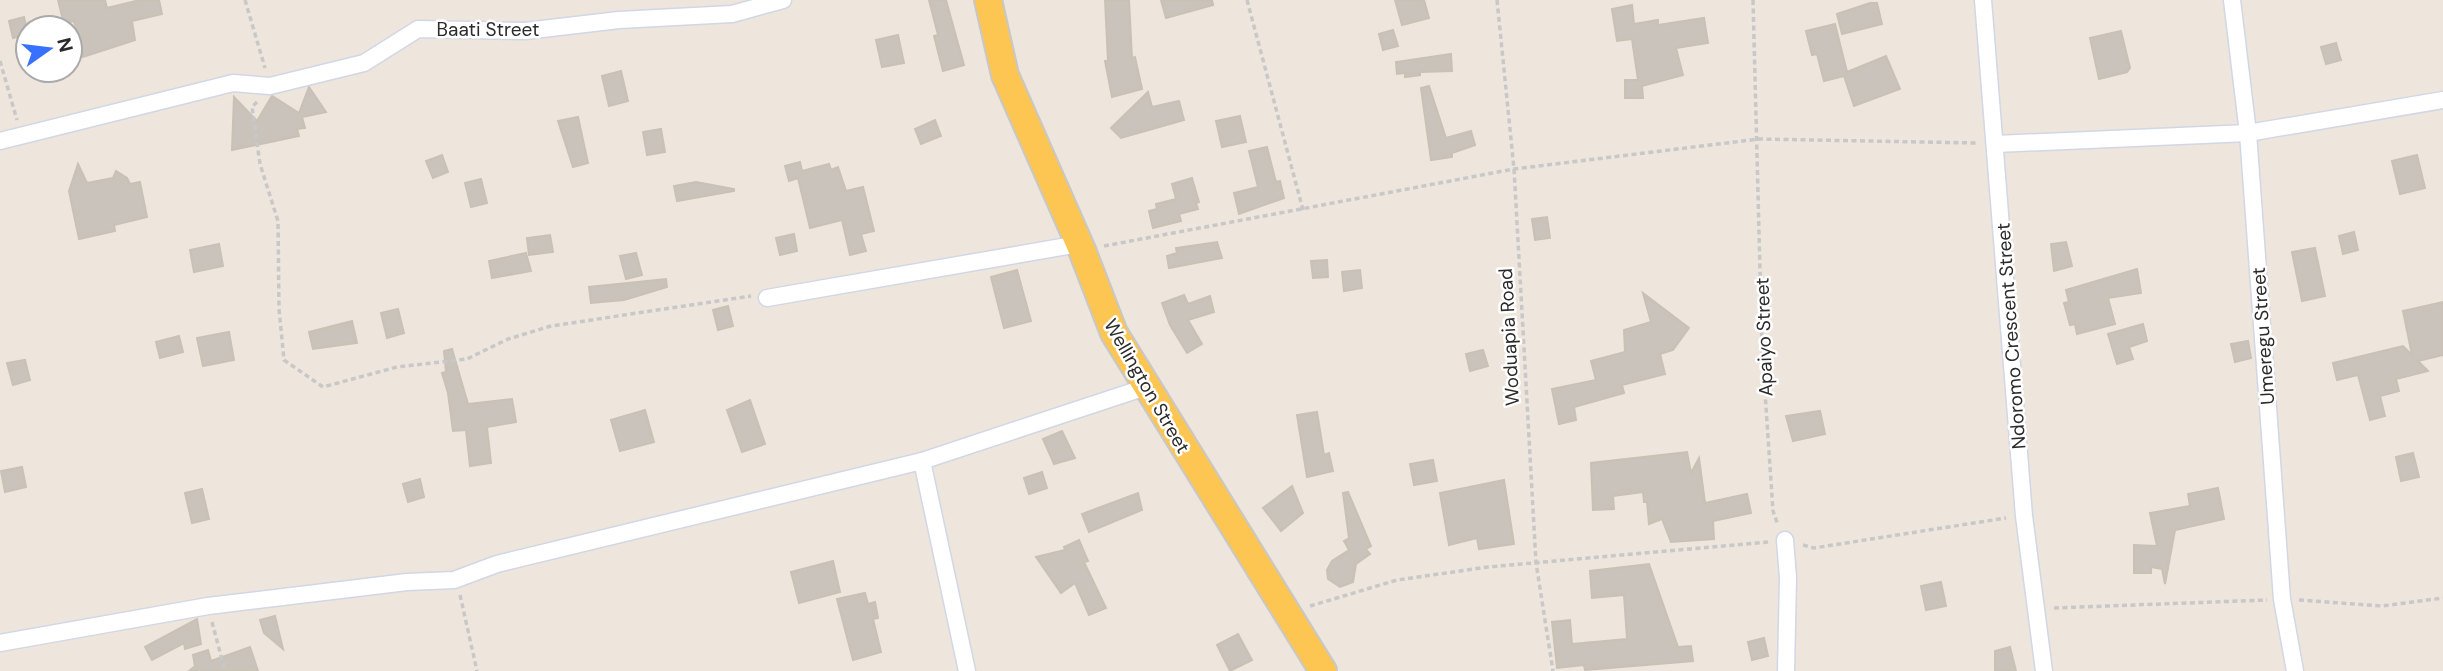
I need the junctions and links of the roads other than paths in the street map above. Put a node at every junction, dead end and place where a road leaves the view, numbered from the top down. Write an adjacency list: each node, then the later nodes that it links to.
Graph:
1 (783, 0): 7 (street, Baati Street)
2 (988, 0): 9 (main road, Wellington Street)
3 (1983, 0): 8 (street, Ndoromo Crescent Street)
4 (2232, 0): 6 (street, Umeregu Street)
5 (2443, 100): 6 (street)
6 (2248, 133): 8 (street); 19 (street, Umeregu Street)
7 (0, 141)
8 (1996, 144): 18 (street, Ndoromo Crescent Street)
9 (1080, 247): 10 (street); 11 (main road, Wellington Street)
10 (767, 298)
11 (1146, 387): 12 (street); 16 (main road, Wellington Street)
12 (922, 461): 14 (street); 15 (street)
13 (1785, 540): 17 (street)
14 (0, 643)
15 (967, 671)
16 (1323, 671)
17 (1786, 671)
18 (2044, 671)
19 (2295, 671)

